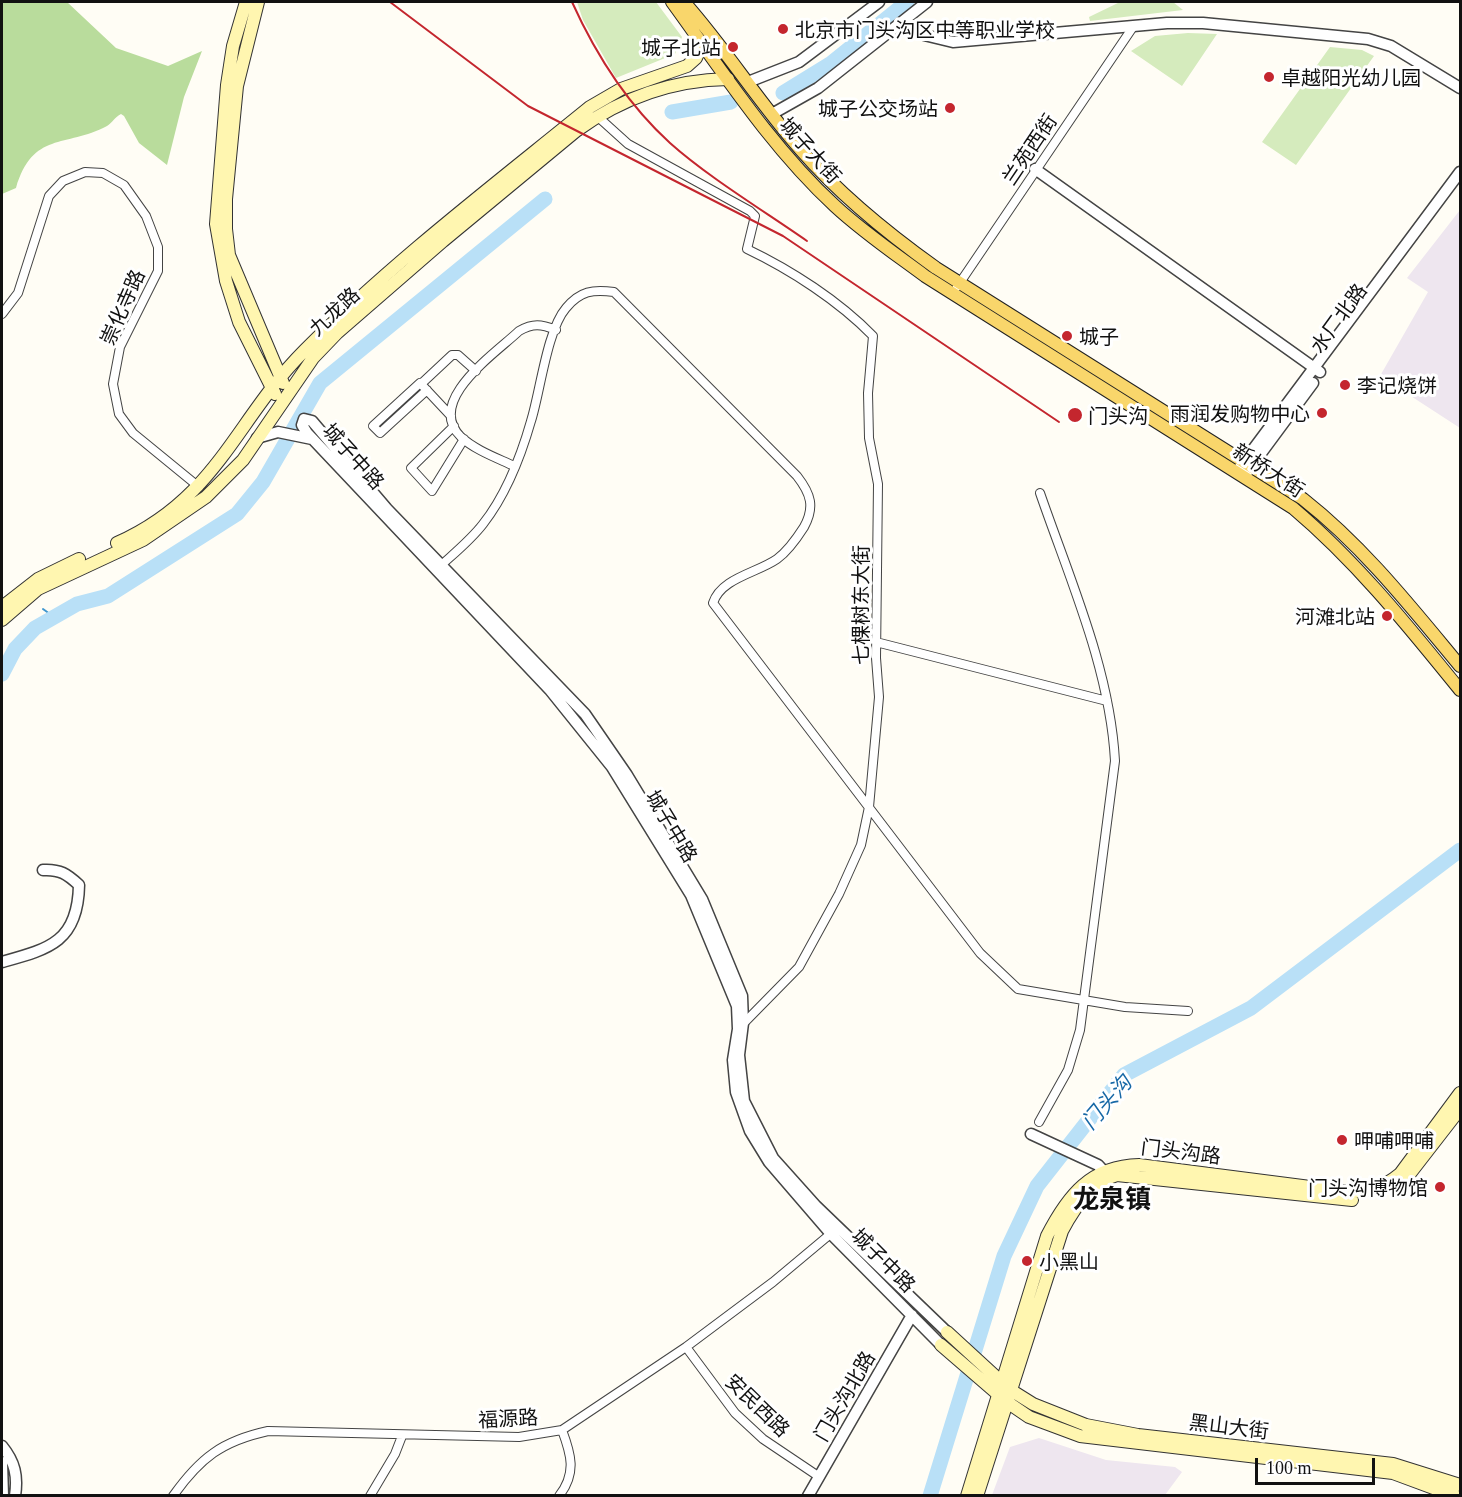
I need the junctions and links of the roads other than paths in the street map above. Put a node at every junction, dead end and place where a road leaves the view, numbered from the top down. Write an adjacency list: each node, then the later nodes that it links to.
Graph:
1 (246, 2): 26 (main road)
2 (258, 2): 23 (main road)
3 (672, 2): 9 (main road, 城子大街)
4 (684, 2): 11 (main road, 城子大街)
5 (879, 2): 11 (street)
6 (927, 2): 7 (street)
7 (904, 21): 8 (street); 13 (street)
8 (1133, 27): 12 (street); 15 (street, 兰苑西街)
9 (702, 44): 10 (main road, 城子大街); 23 (main road, 九龙路)
10 (728, 79): 14 (main road, 九龙路); 18 (main road, 城子大街)
11 (748, 82): 13 (main road, 城子大街)
12 (1461, 88)
13 (772, 114): 18 (main road, 城子大街)
14 (597, 116): 27 (main road, 九龙路); 41 (street, 七棵树东大街)
15 (1035, 169): 18 (street, 兰苑西街); 21 (street)
16 (1461, 172): 21 (street)
17 (1461, 182): 21 (street, 水厂北路)
18 (957, 287): 35 (main road, 新桥大街)
19 (2, 314): 36 (street, 崇化寺路)
20 (556, 330): 22 (street); 34 (street); 45 (street)
21 (1318, 370): 35 (street, 水厂北路)
22 (476, 371): 24 (street); 25 (street)
23 (280, 379): 26 (main road, 九龙路); 27 (main road)
24 (463, 384): 28 (street); 29 (street)
25 (424, 387): 25 (street); 28 (street)
26 (271, 389): 27 (main road); 36 (main road, 九龙路)
27 (284, 397): 31 (main road, 九龙路)
28 (440, 404): 29 (street)
29 (451, 416): 30 (street)
30 (454, 426): 33 (street); 33 (street)
31 (257, 438): 32 (street); 40 (main road, 九龙路)
32 (312, 439): 38 (street, 城子中路); 38 (street, 城子中路)
33 (464, 439): 34 (street)
34 (514, 466): 38 (street)
35 (1244, 468): 42 (main road, 新桥大街); 43 (main road, 新桥大街)
36 (199, 487): 39 (main road, 九龙路)
37 (1040, 493): 44 (street)
38 (440, 567): 50 (street, 城子中路)
39 (2, 607)
40 (2, 620)
41 (876, 642): 44 (street); 45 (street, 七棵树东大街)
42 (1461, 666)
43 (1461, 690)
44 (1107, 702): 48 (street)
45 (869, 807): 48 (street); 50 (street, 七棵树东大街)
46 (43, 870): 47 (street)
47 (2, 962)
48 (1082, 1000): 49 (street); 53 (street)
49 (1188, 1011)
50 (740, 1026): 56 (street, 城子中路)
51 (1461, 1093): 55 (main road, 门头沟路)
52 (1461, 1109): 55 (main road, 门头沟路)
53 (1039, 1122)
54 (1031, 1134): 55 (street)
55 (1107, 1174): 61 (main road, 门头沟路)
56 (835, 1230): 57 (street, 城子中路); 58 (street, 城子中路); 60 (street, 福源路)
57 (912, 1315): 59 (street, 城子中路); 66 (street, 门头沟北路)
58 (947, 1332): 61 (main road)
59 (941, 1345): 61 (main road, 城子中路)
60 (686, 1347): 62 (street, 福源路); 66 (street, 安民西路)
61 (1004, 1392): 67 (main road, 黑山大街); 74 (main road, 门头沟路); 75 (main road, 门头沟路); 76 (main road, 黑山大街)
62 (562, 1430): 63 (street, 福源路); 72 (street)
63 (402, 1436): 70 (street, 福源路); 71 (street)
64 (2, 1446): 69 (street)
65 (2, 1462): 68 (street)
66 (818, 1476): 73 (street, 门头沟北路)
67 (1461, 1485)
68 (3, 1496)
69 (15, 1496)
70 (173, 1496)
71 (370, 1496)
72 (559, 1496)
73 (808, 1496)
74 (967, 1496)
75 (977, 1496)
76 (1455, 1496)

